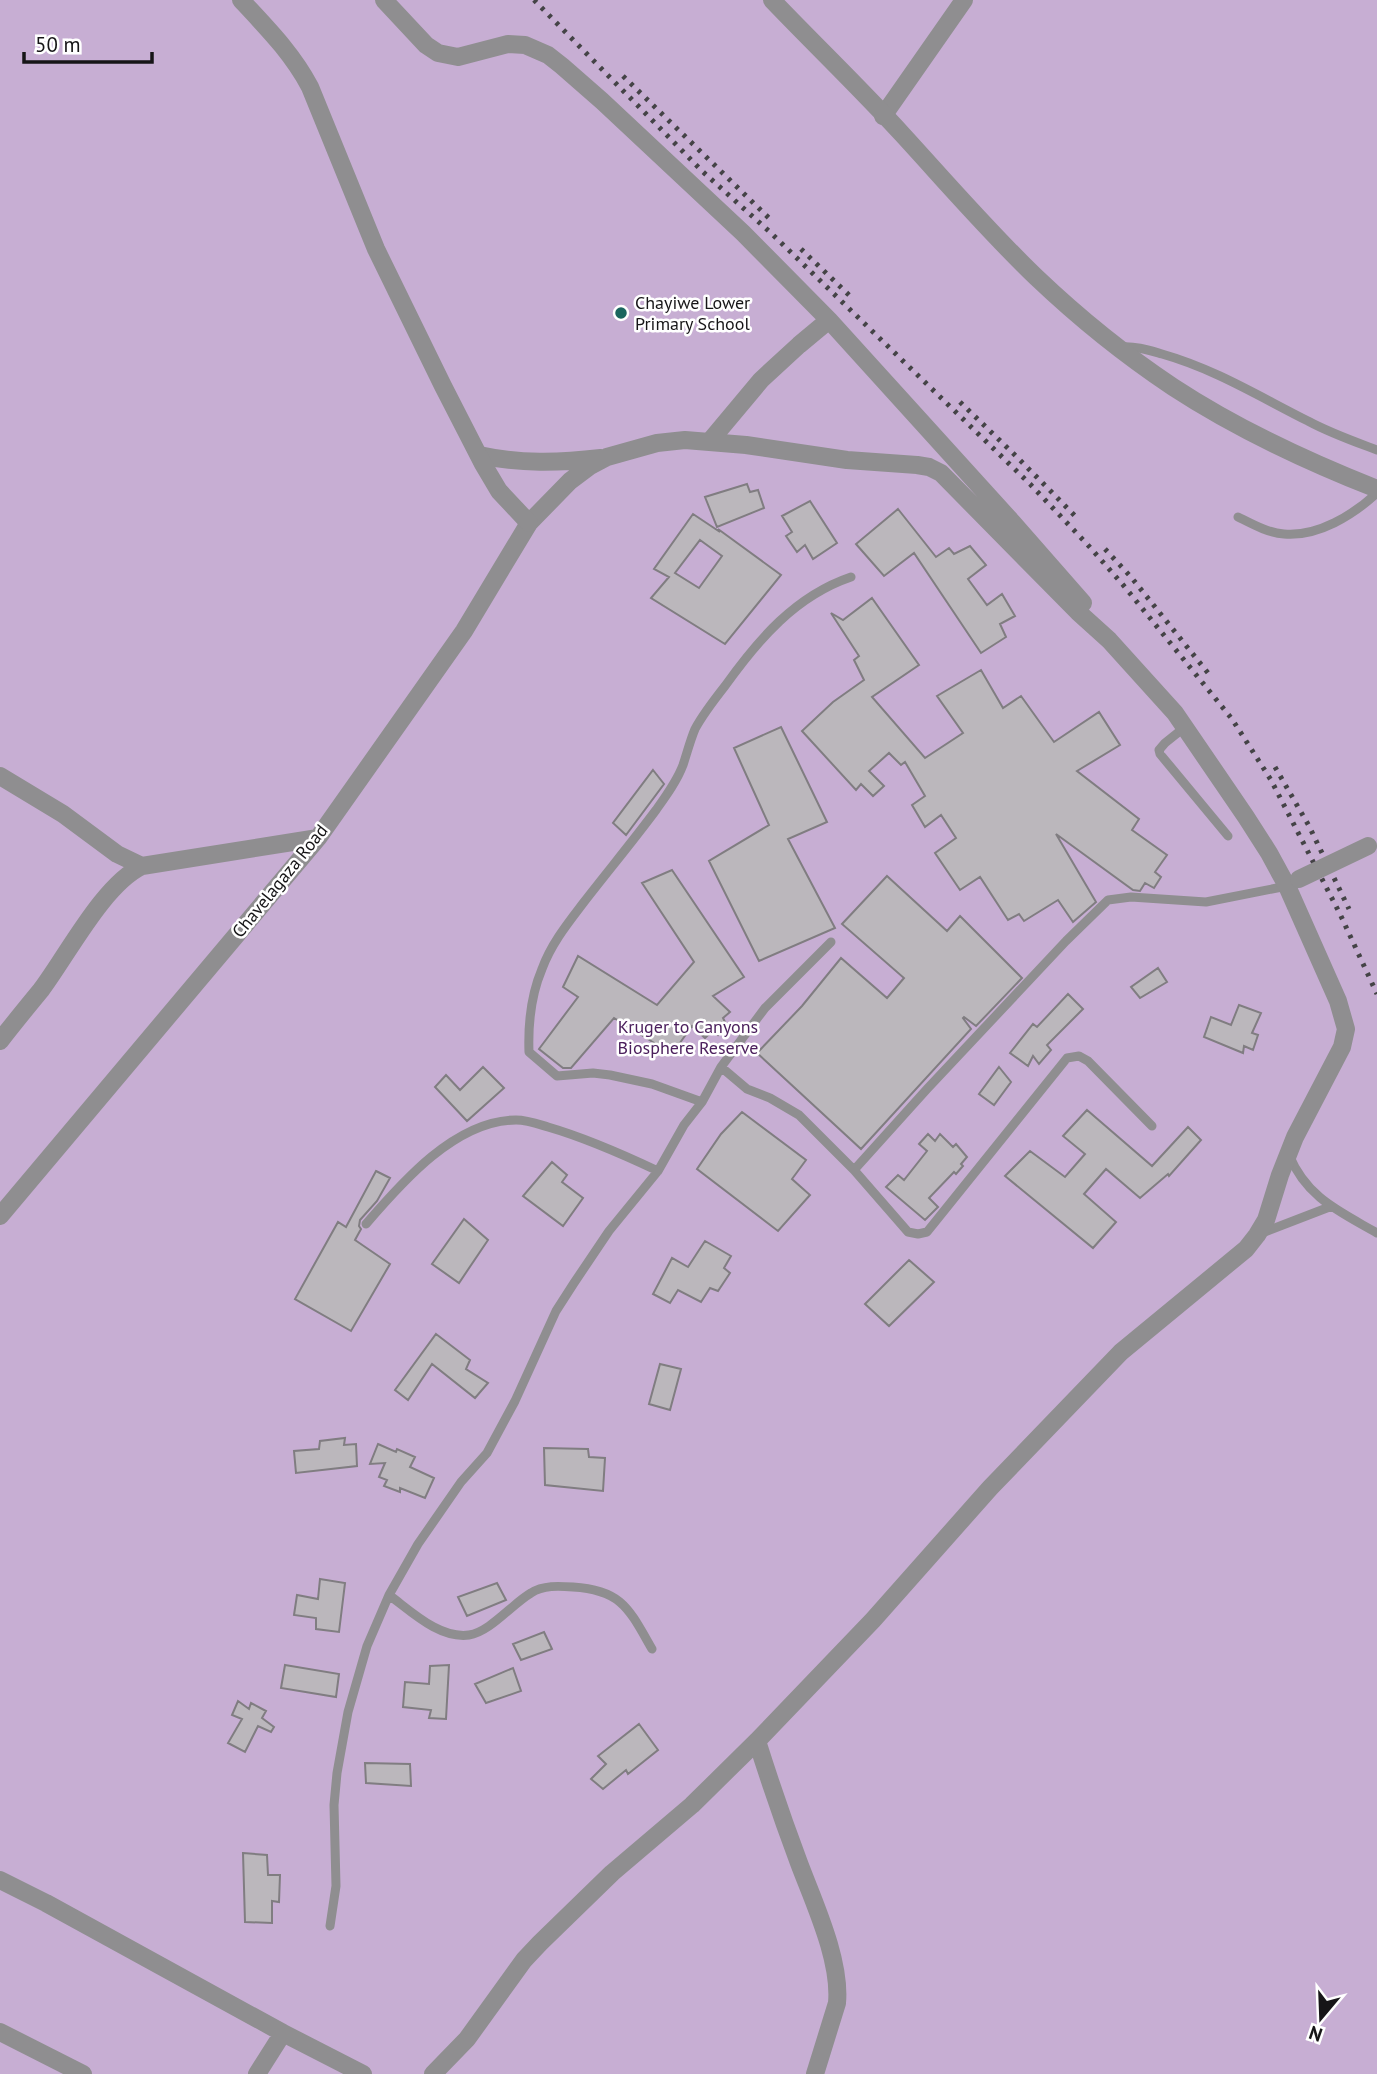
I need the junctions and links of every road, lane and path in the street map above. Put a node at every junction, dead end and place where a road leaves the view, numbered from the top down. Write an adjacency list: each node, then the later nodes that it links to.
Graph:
1 (241, 0): 10 (street)
2 (384, 0): 6 (street)
3 (772, 0): 5 (street)
4 (964, 0): 5 (street)
5 (883, 116): 7 (street)
6 (829, 320): 8 (street); 16 (street)
7 (1119, 348): 9 (lane); 12 (street)
8 (710, 441): 11 (street); 16 (street)
9 (1377, 450)
10 (479, 455): 11 (street); 14 (street)
11 (607, 457): 14 (street, Chavelagaza Road)
12 (1377, 491): 13 (lane)
13 (1238, 517)
14 (529, 523): 20 (street, Chavelagaza Road)
15 (851, 577): 27 (lane)
16 (1109, 640): 17 (street)
17 (1185, 727): 19 (lane); 23 (street)
18 (0, 776): 22 (street)
19 (1228, 836)
20 (318, 838): 22 (street); 33 (street, Chavelagaza Road)
21 (1373, 843): 23 (street, bridge)
22 (142, 866): 25 (street)
23 (1293, 883): 29 (street); 30 (lane)
24 (831, 942): 26 (lane)
25 (0, 1041)
26 (721, 1067): 27 (lane); 30 (lane)
27 (702, 1102): 31 (lane)
28 (1152, 1126): 30 (lane)
29 (1288, 1154): 32 (lane); 36 (street)
30 (854, 1170)
31 (658, 1171): 34 (lane); 37 (lane)
32 (1332, 1206): 35 (lane); 36 (lane)
33 (0, 1216)
34 (366, 1224)
35 (1377, 1233)
36 (1257, 1235): 39 (street)
37 (389, 1595): 38 (lane); 41 (lane)
38 (652, 1648)
39 (757, 1741): 47 (street); 48 (street)
40 (0, 1880): 43 (street)
41 (330, 1926)
42 (0, 2032): 44 (street)
43 (283, 2033): 45 (street); 46 (street)
44 (83, 2074)
45 (257, 2074)
46 (363, 2074)
47 (433, 2074)
48 (815, 2074)

